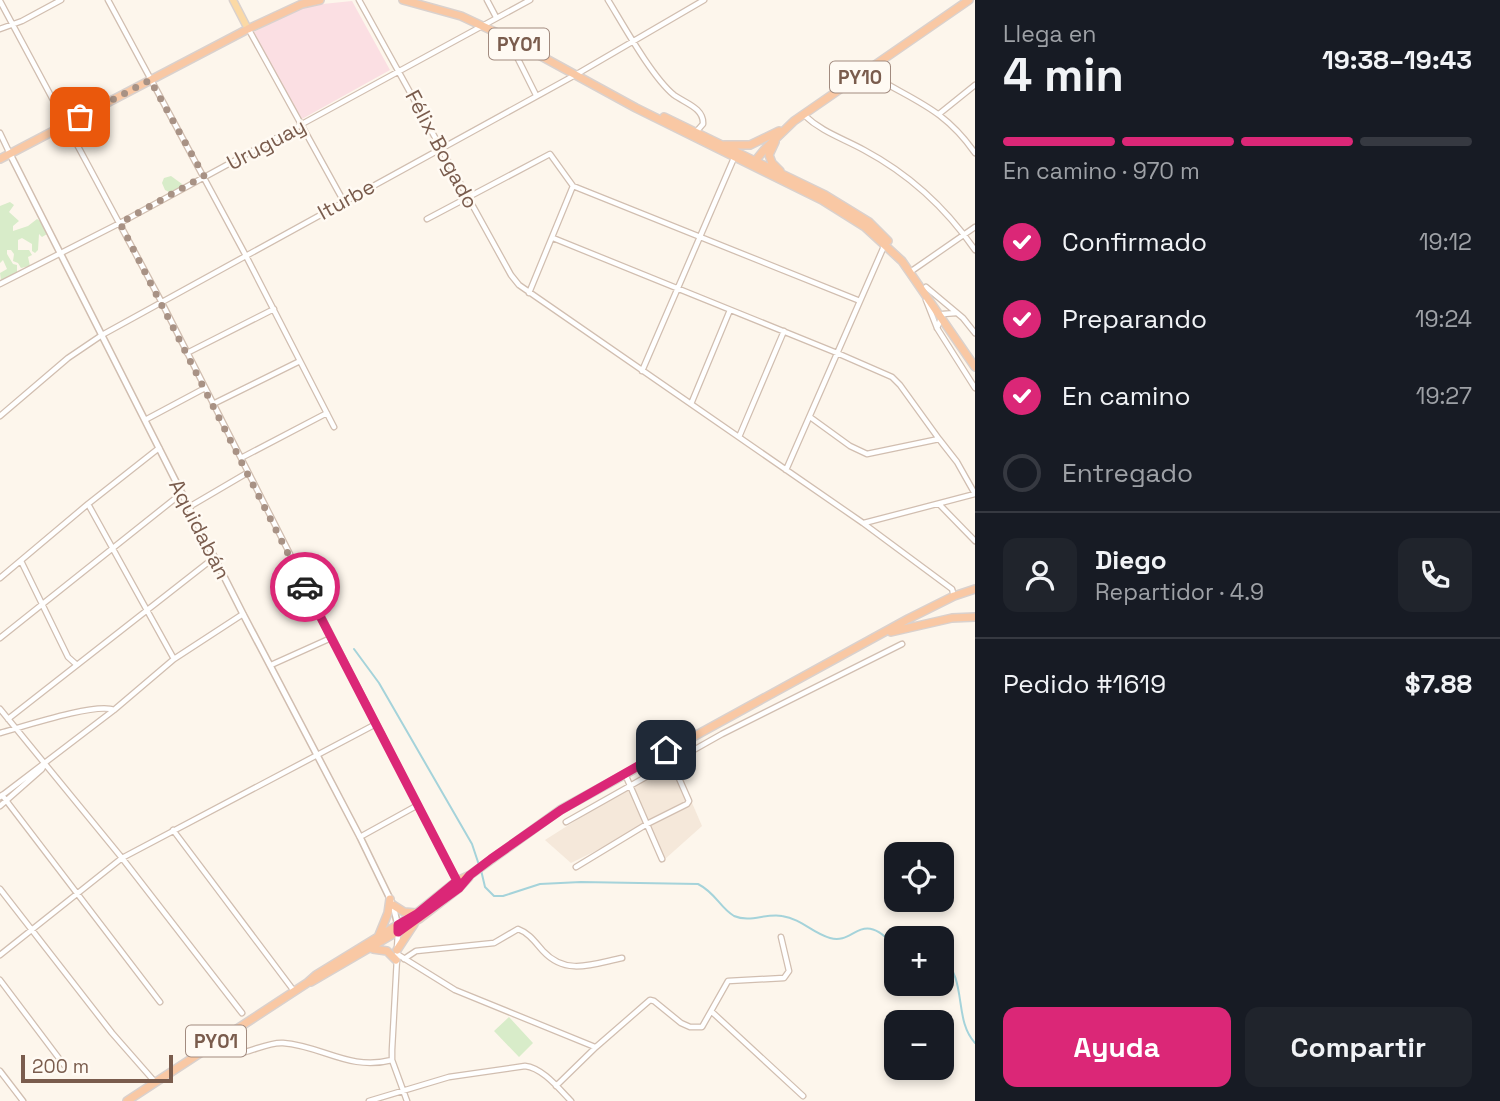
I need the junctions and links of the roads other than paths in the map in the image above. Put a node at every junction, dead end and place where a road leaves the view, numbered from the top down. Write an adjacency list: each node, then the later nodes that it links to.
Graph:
1 (46, 0): 15 (street)
2 (61, 0): 15 (street)
3 (108, 0): 26 (street)
4 (233, 0): 20 (main road)
5 (320, 0): 14 (highway)
6 (359, 0): 23 (street, Félix Bogado)
7 (403, 0): 18 (highway, PY01)
8 (487, 0): 16 (street)
9 (530, 0): 16 (street, Uruguay)
10 (608, 0): 22 (street)
11 (704, 0): 22 (street, Iturbe)
12 (969, 0): 24 (highway, PY10)
13 (0, 1): 17 (street)
14 (305, 2): 20 (highway)
15 (52, 3): 17 (street)
16 (496, 17): 18 (street, Uruguay)
17 (13, 25): 19 (street); 33 (street)
18 (481, 25): 21 (highway, PY01); 23 (street, Uruguay)
19 (0, 29)
20 (248, 29): 26 (highway); 34 (street)
21 (508, 38): 25 (highway, PY01); 28 (street)
22 (632, 40): 25 (street, Iturbe); 35 (street)
23 (400, 71): 34 (street, Uruguay); 39 (street, Félix Bogado)
24 (867, 72): 30 (street); 31 (highway, PY10)
25 (577, 74): 28 (street, Iturbe); 29 (highway, PY01)
26 (150, 80): 33 (highway); 46 (street)
27 (975, 85): 30 (street)
28 (536, 95): 39 (street, Iturbe)
29 (628, 103): 35 (highway, PY01); 42 (highway, PY01)
30 (939, 114): 40 (street)
31 (804, 115): 32 (highway, PY10); 54 (street)
32 (794, 121): 37 (highway, PY10); 38 (highway)
33 (66, 124): 41 (highway); 52 (street)
34 (303, 124): 46 (street, Uruguay); 50 (street)
35 (696, 132): 38 (highway, PY01)
36 (0, 133): 41 (street, Aquidabán)
37 (778, 136): 44 (highway, PY10); 47 (highway)
38 (719, 145): 44 (highway, PY01)
39 (440, 147): 49 (street, Félix Bogado); 50 (street, Iturbe)
40 (975, 153)
41 (10, 154): 43 (highway); 59 (street, Aquidabán)
42 (730, 156): 44 (highway); 45 (highway, PY01); 55 (street)
43 (0, 159)
44 (756, 160): 45 (highway); 47 (highway, PY01)
45 (769, 175): 57 (highway, PY01)
46 (204, 176): 52 (street, Uruguay); 60 (street)
47 (788, 178): 61 (highway, PY01)
48 (573, 186): 49 (street); 55 (street); 56 (street)
49 (467, 197): 51 (street); 65 (street, Félix Bogado)
50 (344, 202): 60 (street, Iturbe)
51 (427, 219)
52 (120, 223): 59 (street, Uruguay); 67 (street)
53 (975, 227): 54 (street)
54 (964, 234): 58 (street); 61 (street)
55 (700, 235): 63 (street); 66 (street)
56 (553, 238): 63 (street); 65 (street)
57 (885, 244): 64 (highway, PY01); 66 (street)
58 (975, 250)
59 (61, 252): 62 (street, Uruguay); 75 (street, Aquidabán)
60 (245, 254): 67 (street, Iturbe); 68 (street)
61 (913, 270): 64 (highway, PY01)
62 (0, 284)
63 (678, 289): 69 (street); 81 (street)
64 (924, 289): 70 (street); 71 (highway, PY01); 72 (street)
65 (529, 293): 81 (street, Félix Bogado)
66 (860, 301): 77 (street)
67 (161, 302): 75 (street, Iturbe); 76 (street)
68 (274, 309): 76 (street); 79 (street)
69 (730, 310): 73 (street); 84 (street)
70 (957, 313): 71 (street); 74 (street)
71 (942, 315): 72 (street); 78 (highway, PY01); 80 (highway, PY01)
72 (937, 328): 83 (street)
73 (784, 331): 77 (street); 91 (street)
74 (975, 333)
75 (102, 335): 87 (street, Iturbe); 89 (street, Aquidabán)
76 (187, 353): 82 (street)
77 (837, 353): 88 (street); 92 (street)
78 (975, 360)
79 (300, 361): 85 (street); 86 (street)
80 (975, 367)
81 (642, 371): 84 (street, Félix Bogado)
82 (205, 388): 85 (street); 89 (street)
83 (975, 388)
84 (691, 404): 91 (street, Félix Bogado)
85 (212, 405): 94 (street)
86 (327, 413): 90 (street); 94 (street)
87 (0, 416)
88 (810, 417): 92 (street); 95 (street)
89 (145, 420): 93 (street, Aquidabán)
90 (334, 427)
91 (739, 437): 95 (street, Félix Bogado)
92 (939, 439): 98 (street)
93 (159, 448): 97 (street, Aquidabán); 99 (street)
94 (241, 458): 96 (street)
95 (786, 470): 102 (street, Félix Bogado)
96 (247, 473): 101 (street); 116 (street)
97 (182, 493): 101 (street, Aquidabán); 104 (street)
98 (975, 494): 100 (street)
99 (88, 504): 104 (street); 106 (street)
100 (938, 504): 102 (street); 103 (street)
101 (189, 507): 105 (street, Aquidabán)
102 (863, 523): 109 (street, Félix Bogado)
103 (975, 541)
104 (113, 548): 110 (street); 111 (street)
105 (215, 557): 111 (street); 112 (street, Aquidabán)
106 (21, 561): 107 (street); 110 (street)
107 (0, 578)
108 (975, 589): 109 (highway, PY01)
109 (954, 596): 114 (highway, PY01)
110 (43, 604): 115 (street); 119 (street)
111 (147, 610): 118 (street); 119 (street)
112 (243, 614): 118 (street); 120 (street, Aquidabán)
113 (975, 617): 114 (highway, PY01)
114 (884, 634): 127 (highway, PY01)
115 (0, 638)
116 (331, 638): 120 (street); 124 (street)
117 (902, 644): 129 (street)
118 (174, 659): 122 (street)
119 (77, 665): 123 (street)
120 (271, 665): 128 (street, Aquidabán)
121 (0, 709): 123 (street)
122 (114, 710): 125 (street); 130 (street)
123 (8, 719): 125 (street)
124 (376, 724): 128 (street); 136 (street)
125 (16, 729): 126 (street); 130 (street)
126 (0, 733)
127 (666, 750): 129 (street); 131 (highway, PY01)
128 (317, 755): 141 (street); 142 (street, Aquidabán)
129 (671, 762): 132 (street); 140 (street)
130 (44, 765): 133 (street); 135 (street); 143 (street)
131 (624, 773): 132 (street); 134 (highway, PY01)
132 (630, 785): 138 (street); 140 (street)
133 (1, 796): 135 (street)
134 (575, 801): 138 (street); 146 (highway, PY01)
135 (6, 802): 137 (street); 149 (street)
136 (418, 804): 142 (street); 147 (street)
137 (0, 806)
138 (582, 813): 139 (street)
139 (566, 822)
140 (648, 824): 144 (street); 145 (street)
141 (173, 830): 143 (street); 162 (street)
142 (360, 837): 150 (street, Aquidabán)
143 (122, 858): 149 (street); 165 (street)
144 (662, 859)
145 (576, 867)
146 (470, 875): 147 (highway, PY01); 151 (highway, PY01)
147 (457, 881): 151 (highway, PY01)
148 (0, 888): 153 (street)
149 (76, 895): 153 (street); 163 (street)
150 (391, 902): 151 (highway); 152 (street, Aquidabán); 154 (highway)
151 (418, 916): 152 (highway, PY01); 158 (highway)
152 (398, 928): 154 (highway, PY01); 156 (highway, PY01); 158 (street)
153 (33, 929): 157 (street); 171 (street)
154 (378, 937): 161 (highway, PY01)
155 (781, 937): 164 (street)
156 (368, 950): 158 (highway); 161 (highway, PY01)
157 (0, 955)
158 (399, 956): 159 (street); 166 (street); 168 (street)
159 (622, 958)
160 (0, 980): 169 (street)
161 (307, 983): 162 (highway, PY01)
162 (294, 992): 171 (highway, PY01)
163 (160, 1002)
164 (712, 1012): 166 (street); 174 (street)
165 (242, 1013)
166 (596, 1047): 172 (street)
167 (245, 1052): 168 (street)
168 (393, 1060): 173 (street)
169 (64, 1065)
170 (0, 1071): 175 (street)
171 (155, 1082): 176 (highway, PY01)
172 (556, 1086): 173 (street); 179 (street)
173 (402, 1090): 177 (street); 178 (street)
174 (803, 1096)
175 (23, 1101)
176 (127, 1101)
177 (369, 1101)
178 (407, 1101)
179 (572, 1101)

